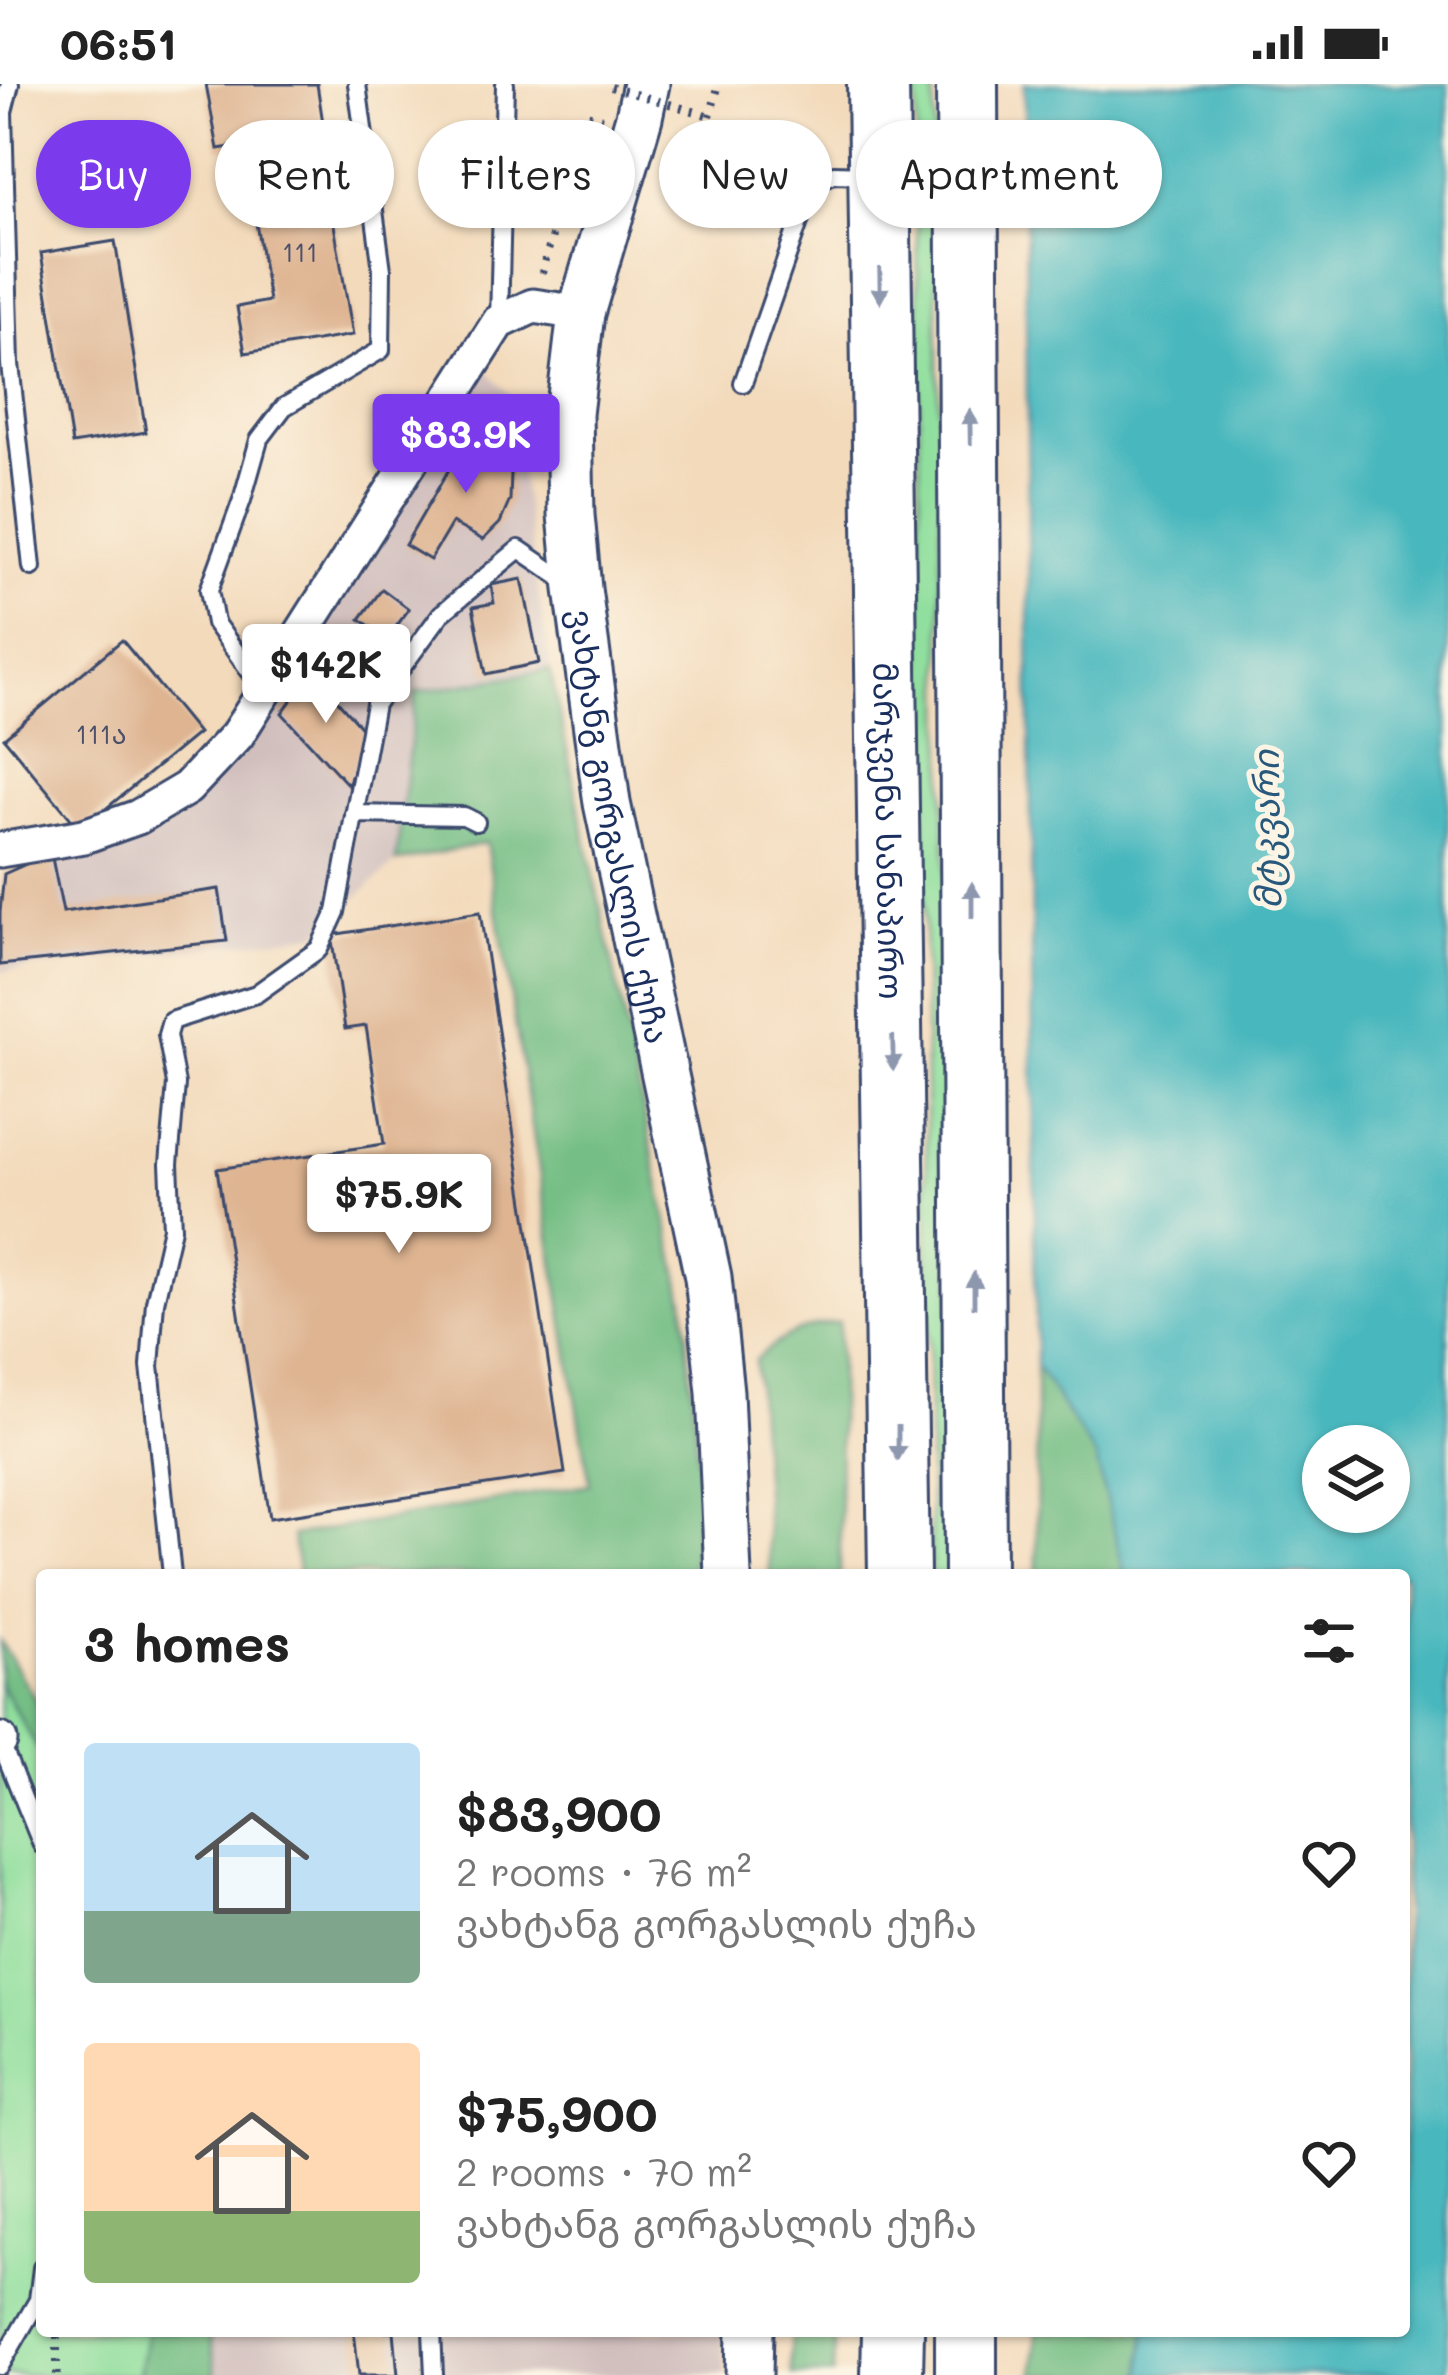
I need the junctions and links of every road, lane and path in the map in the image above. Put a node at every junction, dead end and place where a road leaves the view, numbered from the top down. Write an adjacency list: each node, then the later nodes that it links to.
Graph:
1 (10, 84): 16 (lane)
2 (357, 84): 18 (lane)
3 (505, 84): 14 (lane)
4 (719, 84): 7 (path, bridge)
5 (878, 84): 9 (highway, მარჯვენა სანაპირო)
6 (967, 84): 25 (highway, one-way to 6)
7 (628, 86): 13 (street, ვახტანგ გორგასლის ქუჩა)
8 (602, 118): 12 (path)
9 (878, 120)
10 (856, 174): 15 (lane)
11 (880, 228): 24 (highway, მარჯვენა სანაპირო, one-way to 24)
12 (533, 306): 13 (street); 14 (street)
13 (581, 313): 17 (street, ვახტანგ გორგასლის ქუჩა)
14 (499, 322): 18 (street)
15 (743, 383)
16 (32, 567)
17 (578, 589): 19 (lane); 23 (street, ვახტანგ გორგასლის ქუჩა)
18 (265, 692): 21 (street)
19 (354, 814): 20 (lane); 22 (lane)
20 (476, 822)
21 (0, 850)
22 (171, 1569)
23 (728, 1569)
24 (899, 1569)
25 (975, 1569)
26 (0, 1741): 27 (lane)
27 (36, 1830)
28 (36, 2303): 34 (lane)
29 (57, 2337): 35 (path)
30 (431, 2337): 36 (lane)
31 (750, 2337): 37 (street)
32 (893, 2337): 38 (highway)
33 (967, 2337): 39 (highway)
34 (0, 2366)
35 (57, 2375)
36 (434, 2375)
37 (749, 2375)
38 (892, 2375)
39 (966, 2375)

